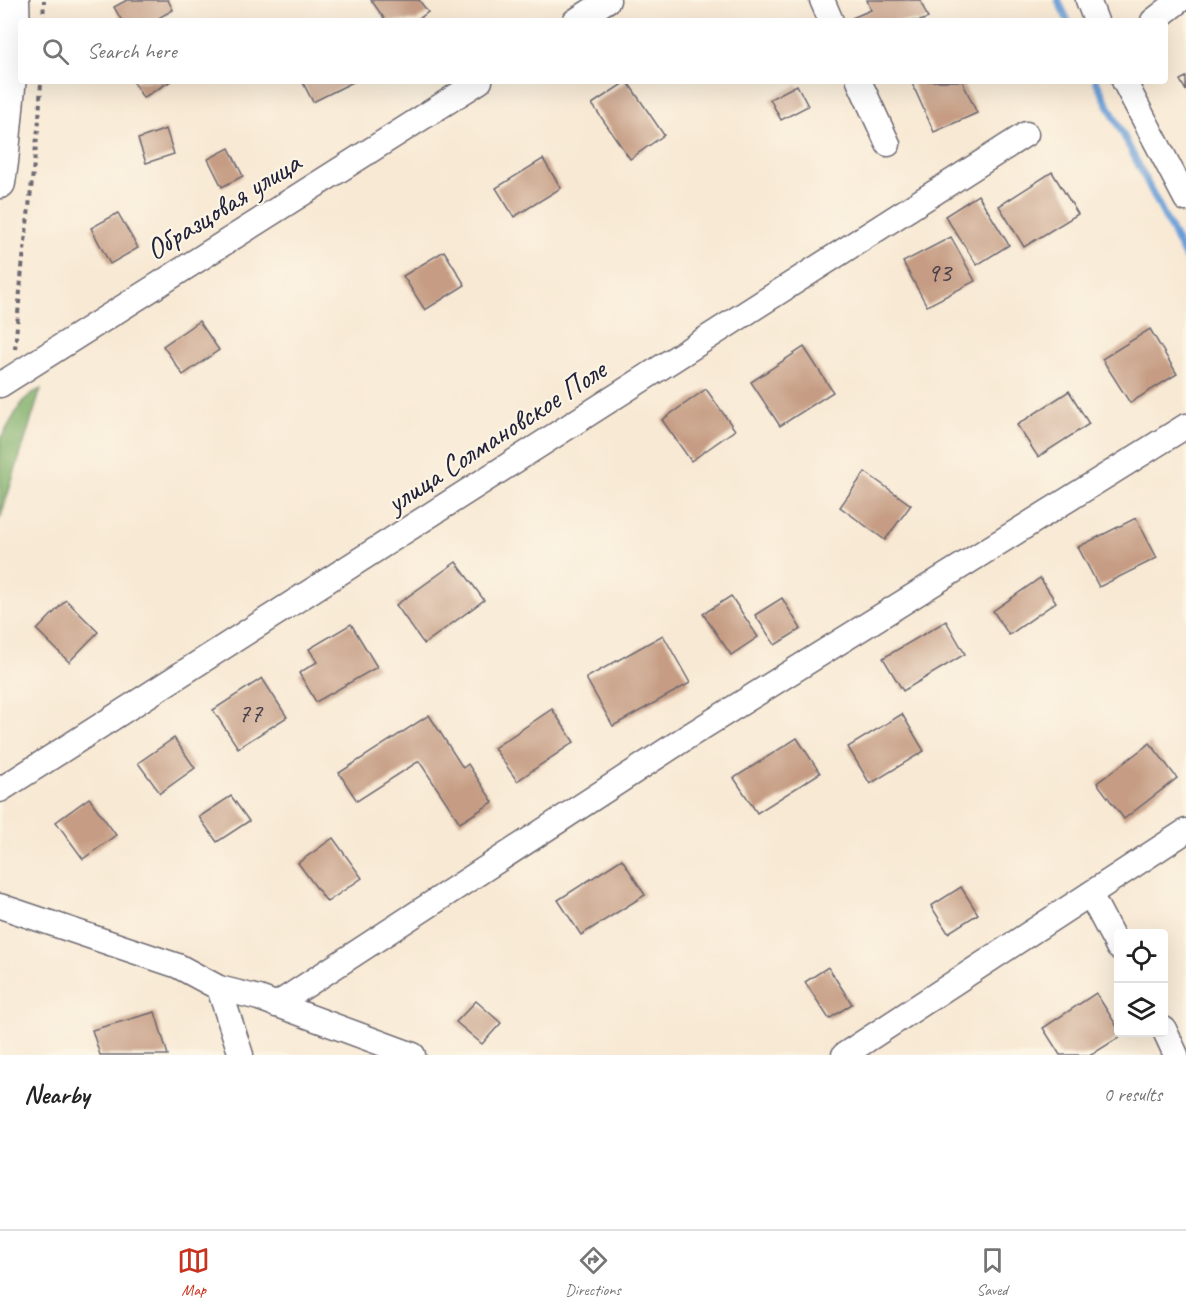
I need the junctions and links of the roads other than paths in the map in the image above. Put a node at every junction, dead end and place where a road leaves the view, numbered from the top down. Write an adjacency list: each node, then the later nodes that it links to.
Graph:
1 (14, 0): 15 (street)
2 (608, 0): 6 (street)
3 (822, 0): 7 (street)
4 (1088, 0): 8 (street)
5 (1180, 0): 9 (street)
6 (580, 18)
7 (830, 18)
8 (1095, 18)
9 (1157, 18)
10 (475, 84): 17 (street, Образцовая улица)
11 (860, 84): 14 (street)
12 (1126, 84): 16 (street)
13 (1026, 134): 19 (street, улица Солмановское Поле)
14 (888, 144)
15 (0, 183)
16 (1186, 199)
17 (6, 381)
18 (1186, 426): 25 (street)
19 (0, 790)
20 (1186, 831): 21 (street)
21 (1090, 894): 23 (street); 29 (street)
22 (0, 906): 24 (street)
23 (1114, 938)
24 (219, 988): 25 (street); 27 (street)
25 (276, 1005): 28 (street)
26 (1168, 1037): 30 (street)
27 (240, 1055)
28 (413, 1055)
29 (844, 1055)
30 (1176, 1055)

